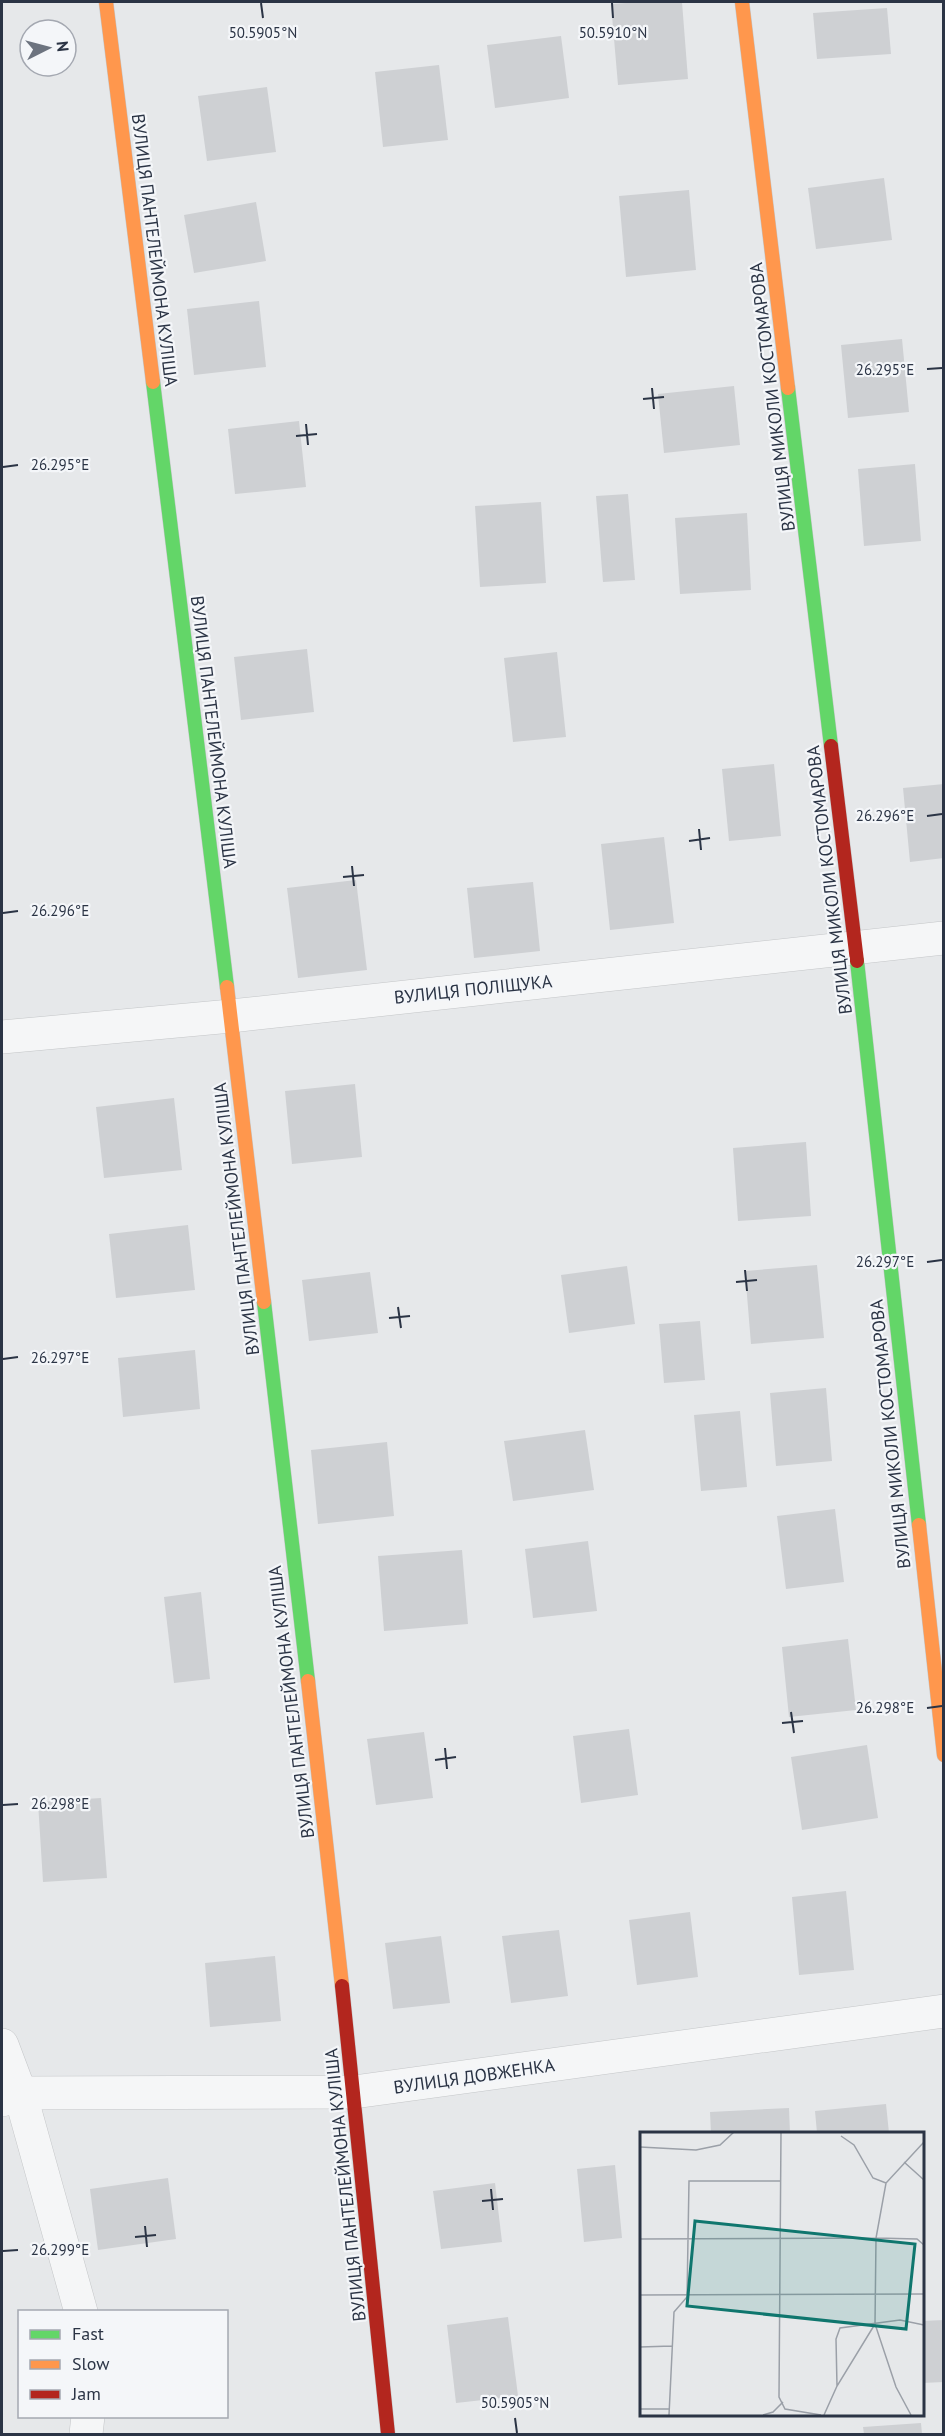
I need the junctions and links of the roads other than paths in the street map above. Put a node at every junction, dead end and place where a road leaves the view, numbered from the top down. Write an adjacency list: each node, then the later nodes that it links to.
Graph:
1 (106, 2): 5 (street, ВУЛИЦЯ ПАНТЕЛЕЙМОНА КУЛІША)
2 (742, 2): 4 (street, ВУЛИЦЯ МИКОЛИ КОСТОМАРОВА)
3 (944, 938): 4 (street, ВУЛИЦЯ ПОЛІЩУКА)
4 (855, 945): 5 (street, ВУЛИЦЯ ПОЛІЩУКА); 7 (street, ВУЛИЦЯ МИКОЛИ КОСТОМАРОВА)
5 (231, 1016): 6 (street, ВУЛИЦЯ ПОЛІЩУКА); 10 (street, ВУЛИЦЯ ПАНТЕЛЕЙМОНА КУЛІША)
6 (2, 1038)
7 (944, 1755)
8 (944, 2011): 10 (street, ВУЛИЦЯ ДОВЖЕНКА)
9 (2, 2045): 11 (street)
10 (354, 2092): 11 (street, ВУЛИЦЯ ДОВЖЕНКА); 15 (street, ВУЛИЦЯ ПАНТЕЛЕЙМОНА КУЛІША)
11 (8, 2093): 12 (street)
12 (80, 2310)
13 (88, 2418): 14 (street)
14 (86, 2434)
15 (388, 2434)

